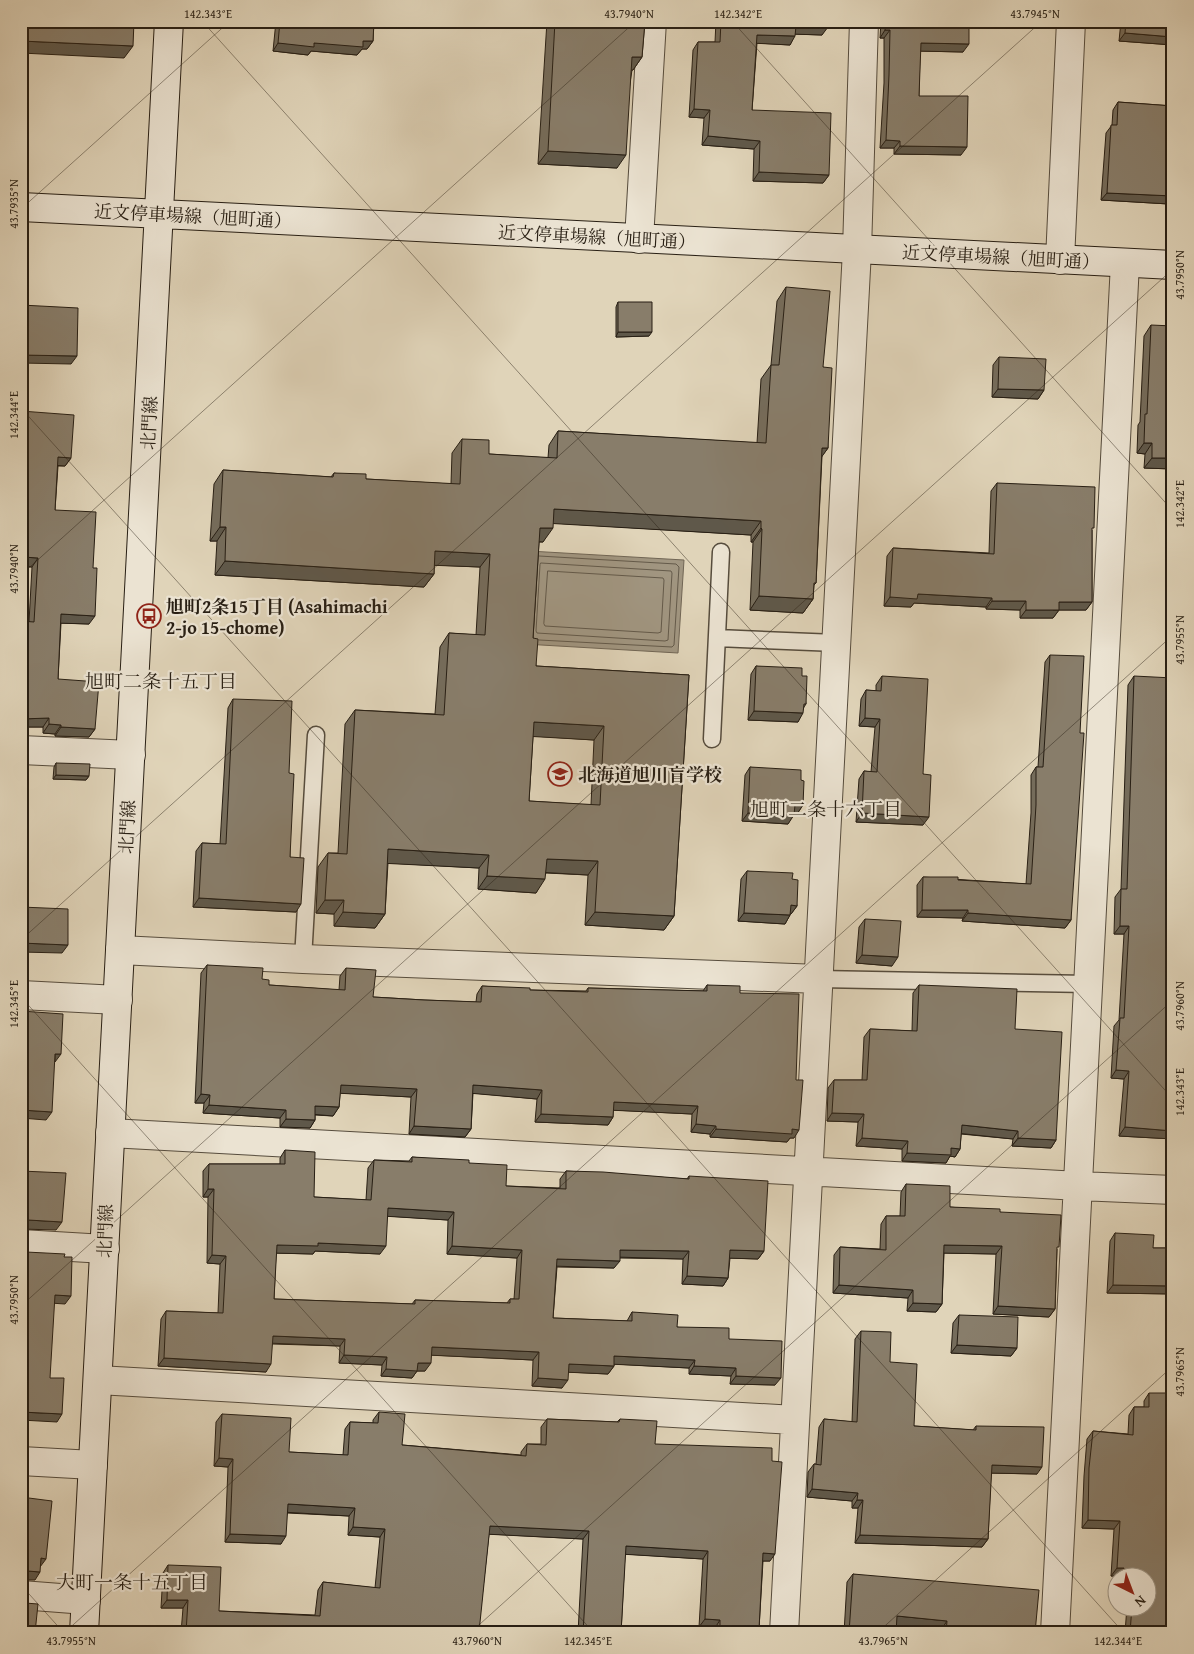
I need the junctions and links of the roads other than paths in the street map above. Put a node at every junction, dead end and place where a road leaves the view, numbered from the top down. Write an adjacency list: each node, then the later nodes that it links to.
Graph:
1 (169, 21): 6 (street, 北門線)
2 (652, 21): 7 (street)
3 (864, 21): 8 (street)
4 (1072, 21): 9 (street)
5 (21, 207): 6 (street, 近文停車場線（旭町通）)
6 (160, 214): 7 (street, 近文停車場線（旭町通）); 18 (street, 北門線)
7 (639, 239): 8 (street, 近文停車場線（旭町通）)
8 (857, 250): 9 (street, 近文停車場線（旭町通）); 14 (street)
9 (1060, 260): 10 (street, 近文停車場線（旭町通）)
10 (1125, 263): 11 (street, 近文停車場線（旭町通）); 22 (street)
11 (1173, 266)
12 (721, 552): 13 (lane)
13 (716, 638): 14 (lane); 16 (lane)
14 (836, 643): 21 (street)
15 (316, 735): 20 (lane)
16 (712, 738)
17 (21, 750): 18 (street)
18 (131, 755): 19 (street, 北門線)
19 (120, 950): 20 (street); 24 (street, 北門線)
20 (303, 959): 21 (street)
21 (819, 978): 22 (lane); 26 (street)
22 (1089, 984): 27 (street)
23 (21, 995): 24 (street)
24 (118, 1000): 25 (street, 北門線)
25 (110, 1133): 26 (street); 30 (street, 北門線)
26 (808, 1171): 27 (street); 32 (street)
27 (1079, 1186): 28 (street); 39 (street)
28 (1173, 1190)
29 (21, 1244): 30 (street)
30 (105, 1249): 31 (street, 北門線)
31 (98, 1380): 32 (street); 34 (street, 北門線)
32 (795, 1420): 38 (street)
33 (21, 1461): 34 (street)
34 (93, 1465): 36 (street, 北門線)
35 (21, 1595): 36 (street)
36 (86, 1600): 37 (street, 北門線)
37 (84, 1633)
38 (784, 1633)
39 (1055, 1633)

